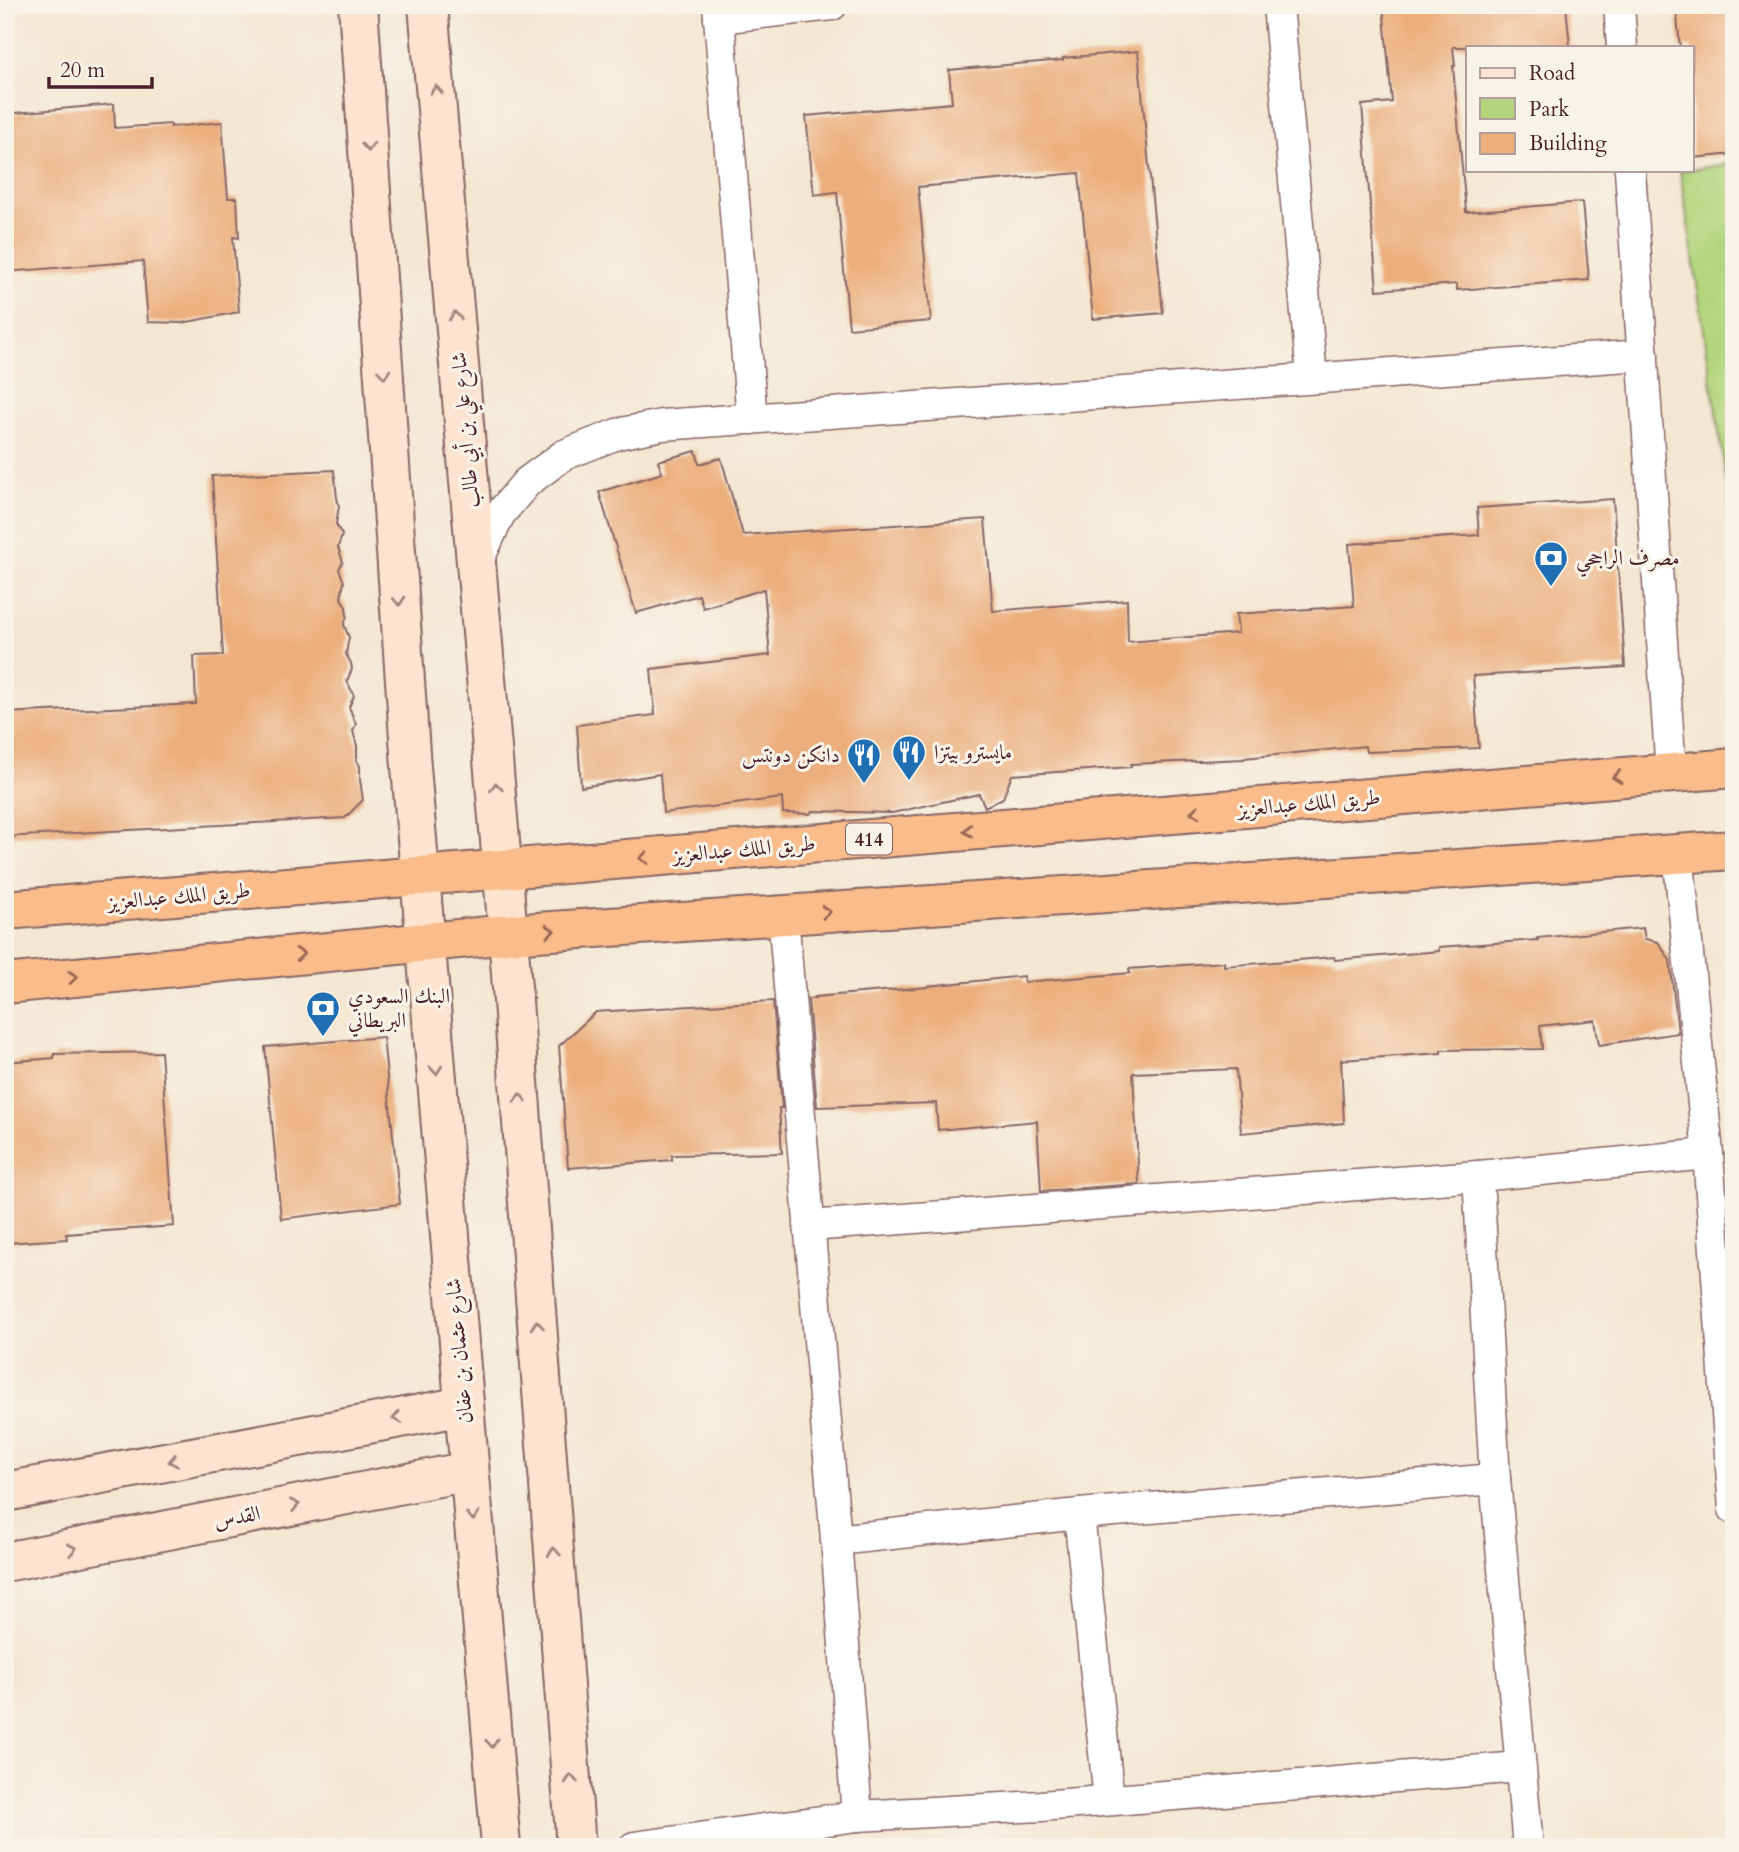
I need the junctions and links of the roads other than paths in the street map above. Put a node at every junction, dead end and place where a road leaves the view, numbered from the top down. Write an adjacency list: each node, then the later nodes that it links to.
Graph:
1 (358, 5): 18 (street, one-way to 18)
2 (429, 5): 12 (street, شارع علي بن أبي طالب, one-way to 2)
3 (832, 5): 6 (street)
4 (1278, 5): 10 (street)
5 (1619, 5): 7 (street)
6 (718, 12): 11 (street)
7 (1622, 46)
8 (1630, 172): 9 (street)
9 (1643, 355): 10 (street); 14 (street)
10 (1312, 379): 11 (street)
11 (752, 419): 12 (street)
12 (477, 563): 17 (street, شارع علي بن أبي طالب, one-way to 12)
13 (1734, 768): 14 (highway, طريق الملك عبدالعزيز / 414)
14 (1671, 773): 17 (highway, طريق الملك عبدالعزيز / 414, one-way to 17)
15 (1734, 849): 16 (highway)
16 (1678, 853): 20 (highway, one-way to 16); 24 (street)
17 (503, 862): 18 (highway, طريق الملك عبدالعزيز / 414); 21 (street)
18 (419, 866): 19 (highway, طريق الملك عبدالعزيز / 414); 22 (street, شارع عثمان بن عفان)
19 (5, 911)
20 (783, 915): 21 (highway, one-way to 20); 26 (street)
21 (508, 934): 22 (highway); 39 (street, one-way to 21)
22 (425, 942): 23 (highway, one-way to 22); 27 (street, شارع عثمان بن عفان, one-way to 27)
23 (5, 984)
24 (1708, 1154): 25 (street); 31 (street)
25 (1478, 1177): 26 (street); 29 (street)
26 (809, 1226): 33 (street)
27 (464, 1406): 28 (street, شارع عثمان بن عفان); 30 (street, one-way to 30)
28 (469, 1471): 34 (street, القدس, one-way to 28); 38 (street, شارع عثمان بن عفان, one-way to 38)
29 (1494, 1479): 32 (street); 35 (street)
30 (5, 1492)
31 (1734, 1509)
32 (1079, 1514): 33 (street); 36 (street)
33 (836, 1540): 37 (street)
34 (5, 1562)
35 (1520, 1767): 36 (street); 41 (street)
36 (1109, 1800): 37 (street)
37 (857, 1816): 40 (street)
38 (501, 1847)
39 (576, 1847)
40 (634, 1847)
41 (1528, 1847)

